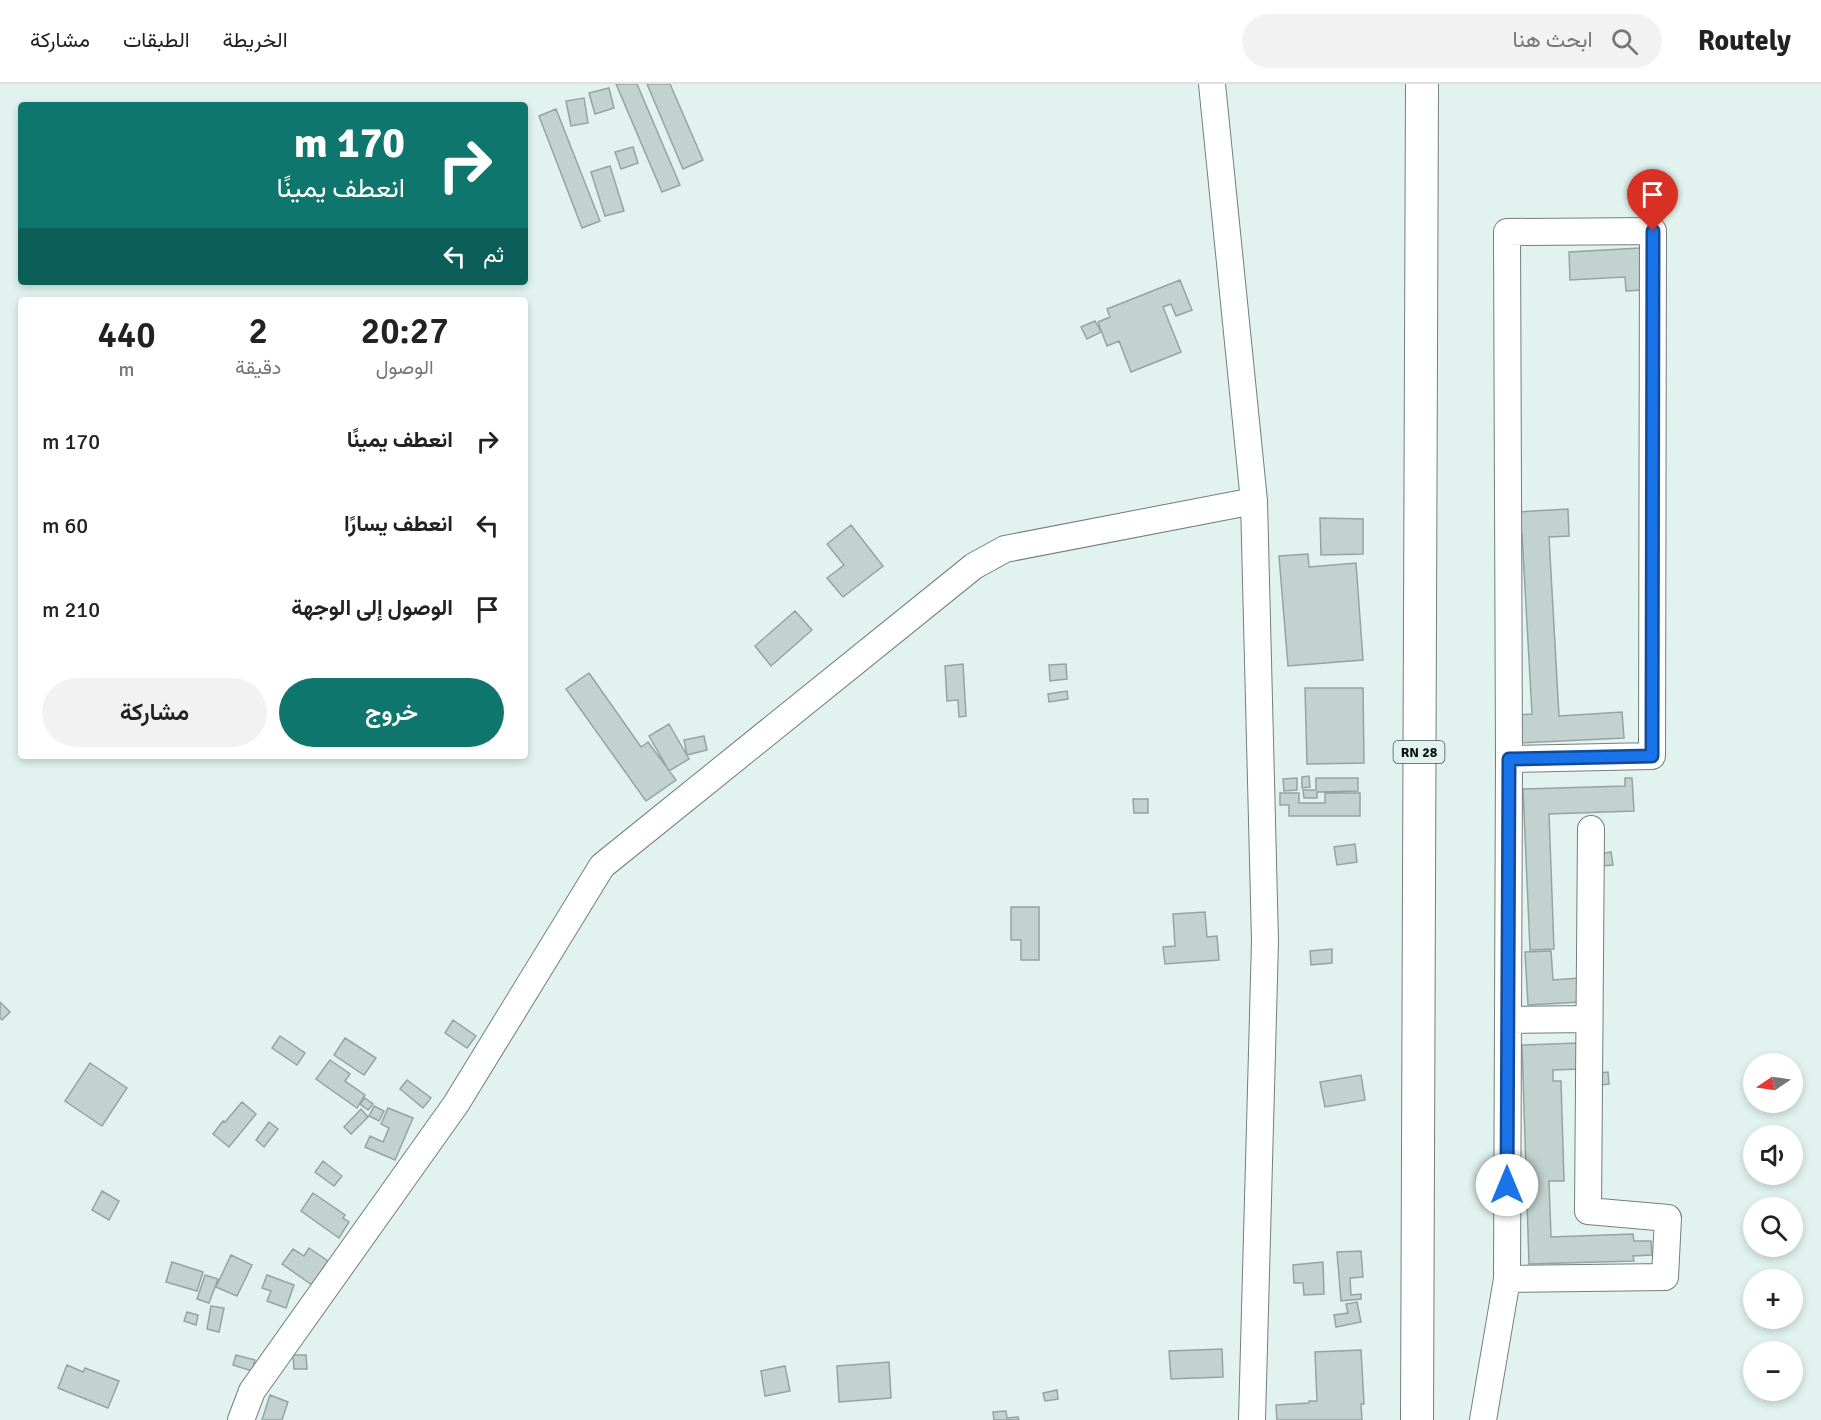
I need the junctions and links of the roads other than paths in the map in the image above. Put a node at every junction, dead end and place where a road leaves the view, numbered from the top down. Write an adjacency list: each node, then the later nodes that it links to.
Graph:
1 (1212, 84): 4 (street)
2 (1422, 84): 12 (main road, RN 28)
3 (1441, 84): 13 (main road, RN 28)
4 (1254, 501): 10 (street); 11 (street)
5 (1509, 759): 5 (street); 8 (street)
6 (1591, 829): 7 (street)
7 (1589, 1019): 8 (street); 9 (street)
8 (1508, 1020): 9 (street)
9 (1507, 1279): 14 (street)
10 (241, 1420)
11 (1252, 1420)
12 (1417, 1420)
13 (1437, 1420)
14 (1483, 1420)

